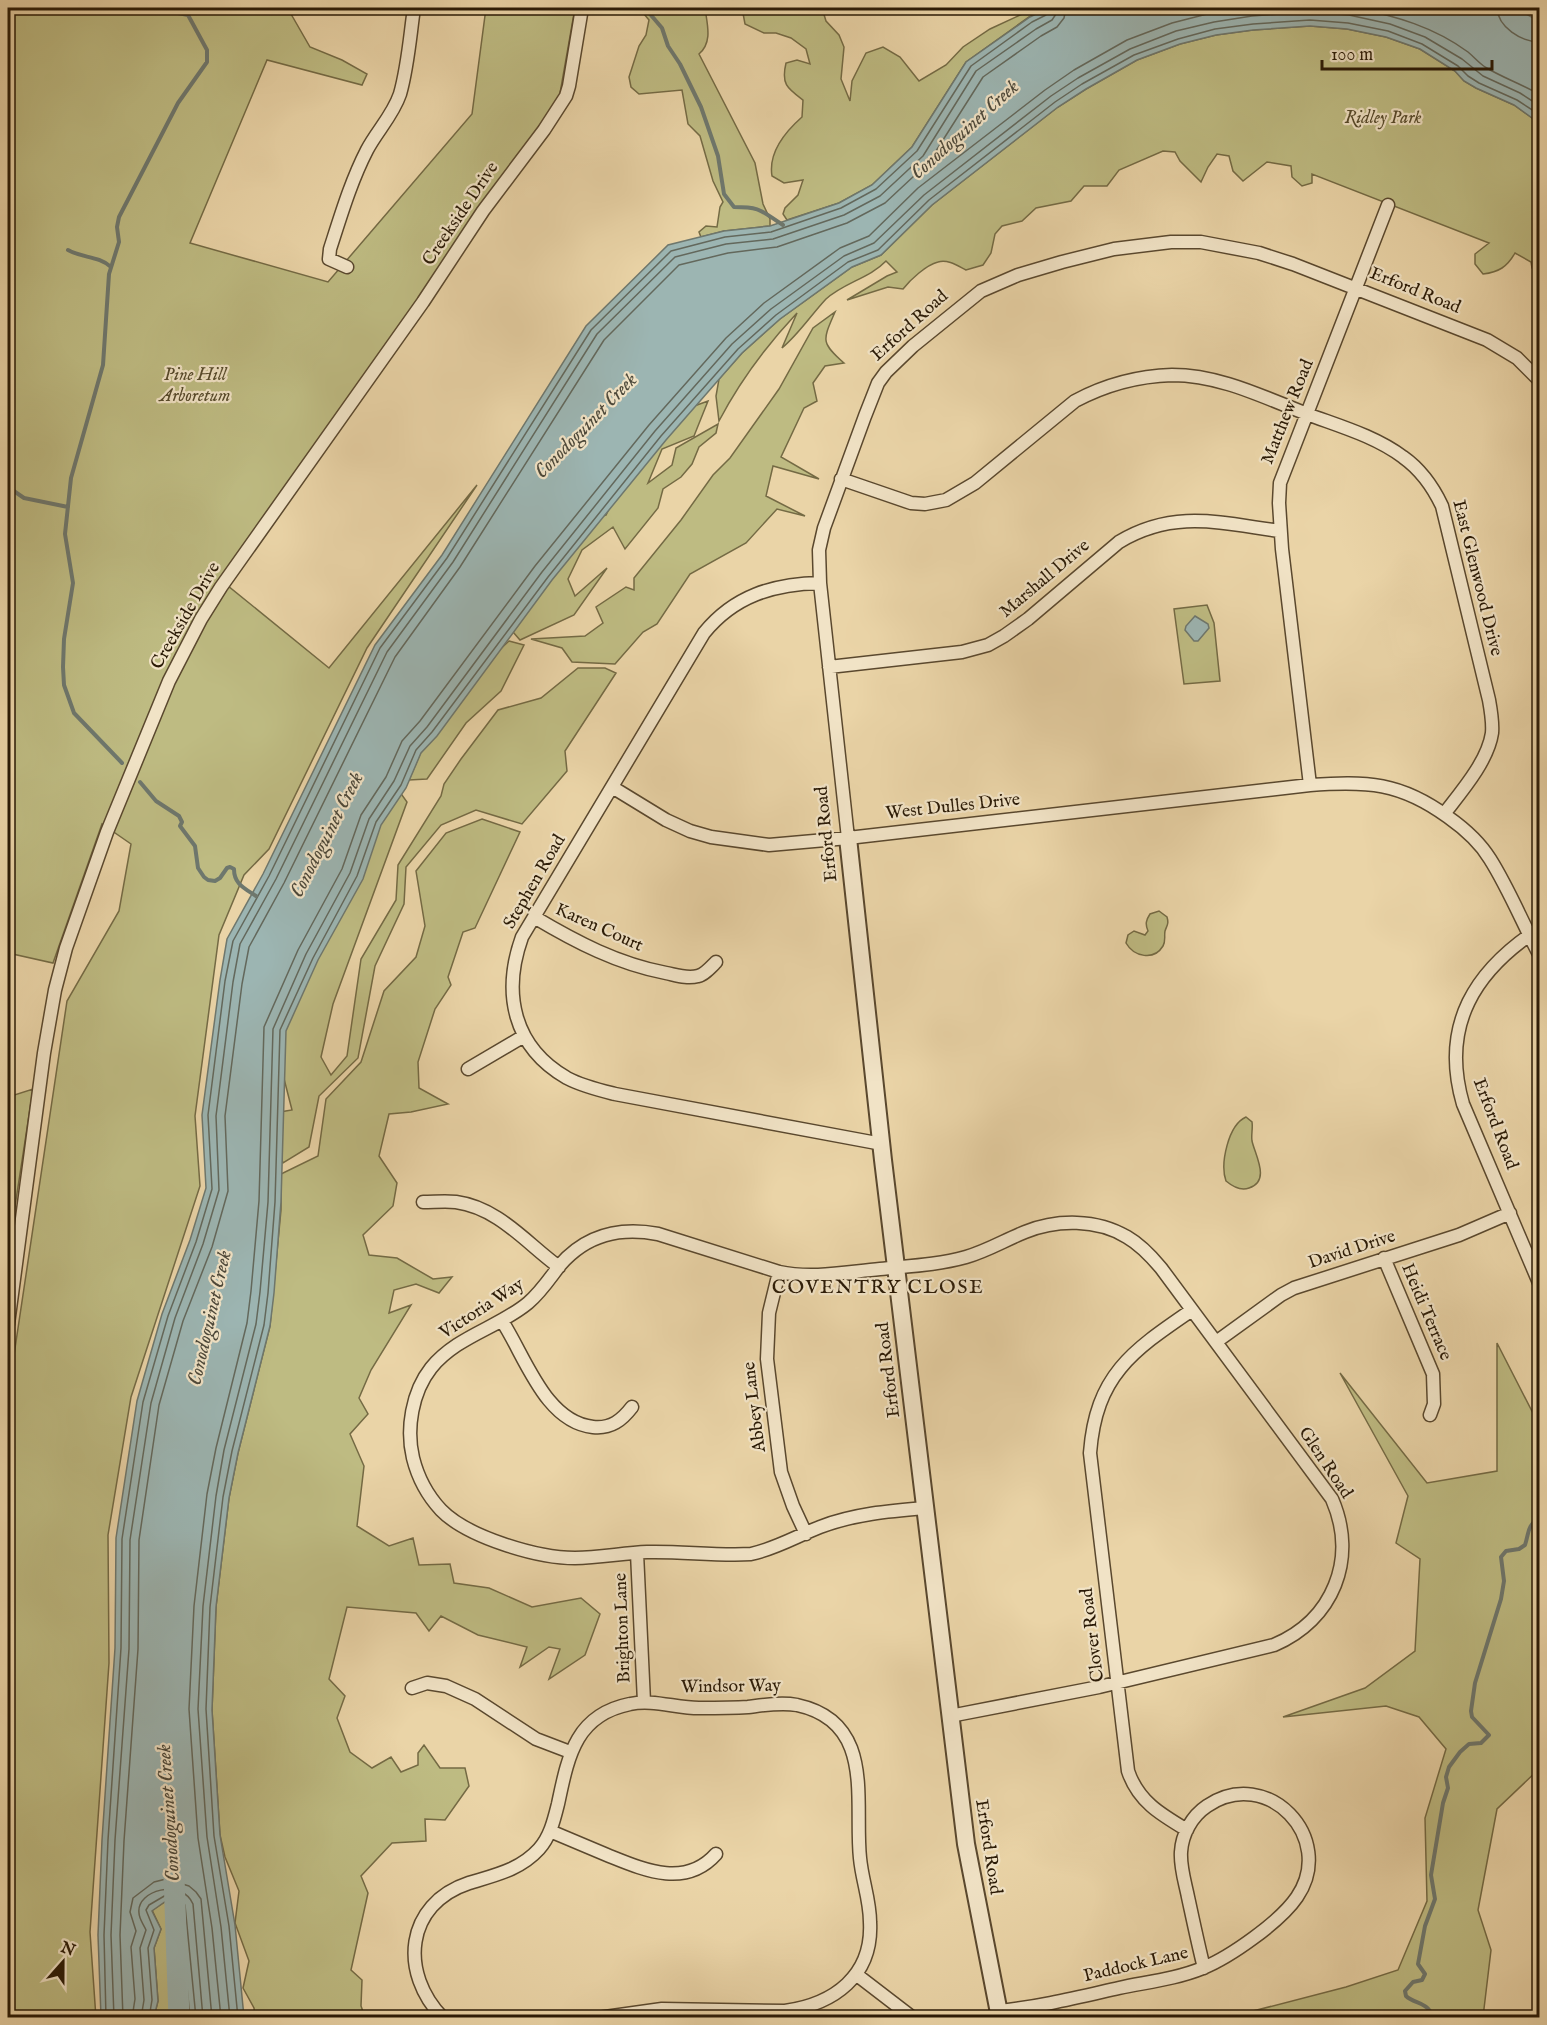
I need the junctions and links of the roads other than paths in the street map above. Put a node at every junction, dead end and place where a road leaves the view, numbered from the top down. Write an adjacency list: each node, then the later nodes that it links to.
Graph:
1 (414, 8): 4 (street)
2 (582, 8): 33 (street, Creekside Drive)
3 (1388, 205): 5 (street, Matthew Road)
4 (347, 267)
5 (1355, 288): 6 (street, Erford Road); 7 (street, Matthew Road); 8 (street, Erford Road)
6 (1539, 381)
7 (1306, 413): 8 (street, East Glenwood Drive); 9 (street, Matthew Road); 14 (street, East Glenwood Drive)
8 (841, 479): 10 (street, Erford Road)
9 (1280, 531): 11 (street, Marshall Drive); 12 (street, Matthew Road)
10 (820, 583): 11 (street, Erford Road); 13 (street, Stephen Road)
11 (829, 667): 15 (street, Erford Road)
12 (1310, 785): 14 (street, West Dulles Drive); 15 (street, West Dulles Drive)
13 (612, 787): 15 (street, West Dulles Drive); 16 (street, Stephen Road)
14 (1444, 814): 18 (street, West Dulles Drive)
15 (848, 838): 23 (street, Erford Road)
16 (534, 917): 20 (street, Karen Court); 21 (street, Stephen Road)
17 (1539, 928): 18 (street, Erford Road)
18 (1529, 936): 19 (street, West Dulles Drive); 25 (street, Erford Road)
19 (1539, 956)
20 (716, 962)
21 (524, 1036): 22 (street); 23 (street, Stephen Road)
22 (468, 1069)
23 (882, 1144): 28 (street, Erford Road)
24 (423, 1202): 27 (street)
25 (1510, 1213): 26 (street, David Drive); 30 (street, Erford Road)
26 (1384, 1258): 34 (street, David Drive); 36 (street, Heidi Terrace)
27 (559, 1267): 29 (street, Victoria Way); 32 (street, Victoria Way)
28 (896, 1269): 29 (street, Victoria Way); 31 (street, Glen Road); 37 (street, Erford Road)
29 (779, 1272): 38 (street, Abbey Lane)
30 (1539, 1285)
31 (1192, 1310): 34 (street, Glen Road); 40 (street, Clover Road)
32 (502, 1321): 35 (street); 39 (street, Victoria Way)
33 (8, 1324)
34 (1216, 1342): 40 (street, Glen Road)
35 (633, 1407)
36 (1430, 1415)
37 (925, 1508): 38 (street, Victoria Way); 43 (street, Erford Road)
38 (806, 1534): 39 (street, Victoria Way)
39 (637, 1553): 42 (street, Brighton Lane)
40 (1117, 1683): 43 (street, Glen Road); 45 (street, Clover Road)
41 (412, 1688): 44 (street)
42 (644, 1702): 44 (street, Windsor Way); 49 (street, Windsor Way)
43 (950, 1716): 50 (street, Erford Road)
44 (570, 1752): 46 (street, Windsor Way)
45 (1187, 1830): 48 (street); 48 (street, Paddock Lane)
46 (550, 1831): 47 (street); 51 (street, Windsor Way)
47 (716, 1854)
48 (1203, 1968): 50 (street, Paddock Lane)
49 (857, 1975): 52 (street, Windsor Way); 53 (street)
50 (999, 2014)
51 (443, 2018)
52 (598, 2018)
53 (913, 2018)

